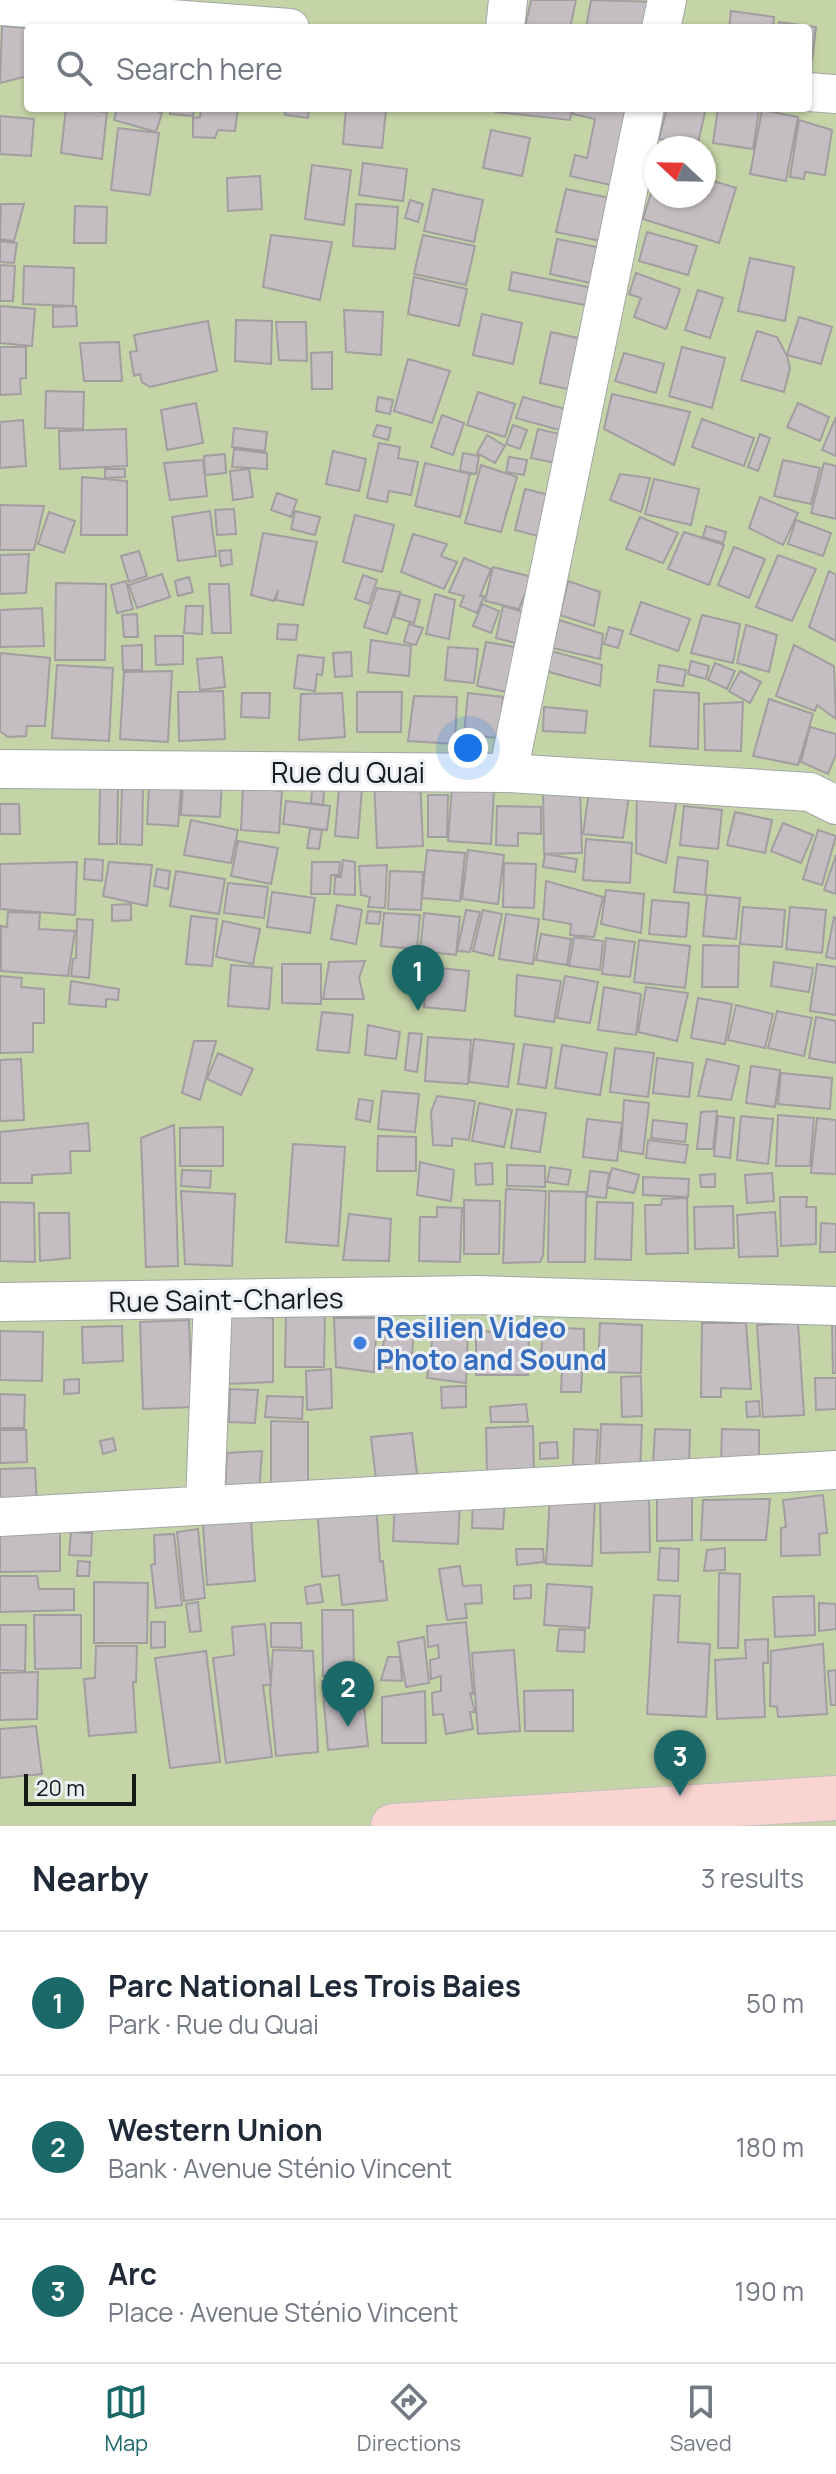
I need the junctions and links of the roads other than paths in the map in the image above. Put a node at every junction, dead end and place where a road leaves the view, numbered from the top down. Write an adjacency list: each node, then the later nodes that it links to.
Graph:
1 (508, 0): 6 (street)
2 (667, 0): 7 (street)
3 (0, 6): 4 (street)
4 (174, 9): 5 (street)
5 (266, 24)
6 (505, 24)
7 (662, 24)
8 (812, 92): 9 (street)
9 (836, 94)
10 (644, 112): 12 (street)
11 (0, 769): 12 (street, Rue du Quai)
12 (508, 773): 13 (street, Rue du Quai)
13 (836, 805)
14 (213, 1299): 15 (street, Rue Saint-Charles); 16 (street, Rue Saint-Charles); 18 (street)
15 (0, 1302)
16 (836, 1306)
17 (836, 1470): 18 (street)
18 (205, 1503): 19 (street)
19 (0, 1517)
20 (836, 1798): 21 (main road)
21 (393, 1826)

